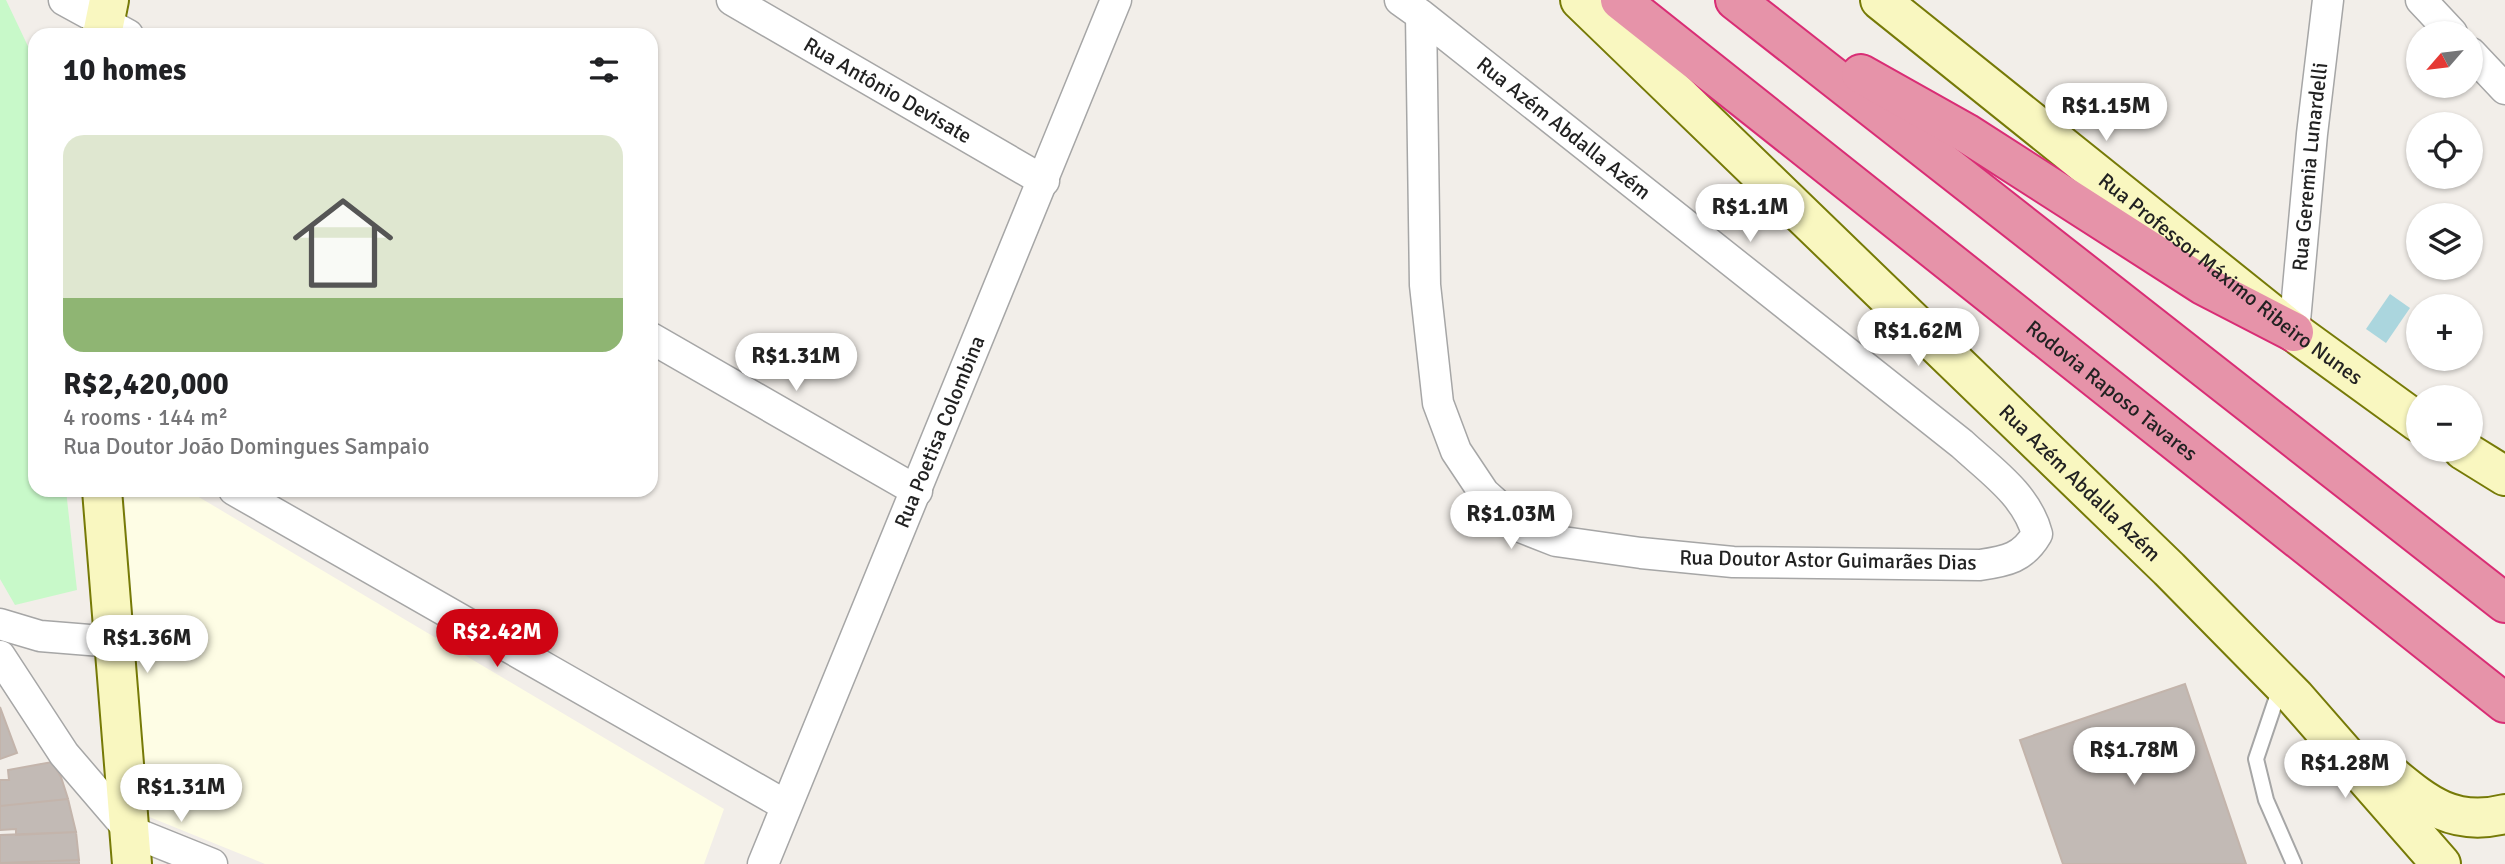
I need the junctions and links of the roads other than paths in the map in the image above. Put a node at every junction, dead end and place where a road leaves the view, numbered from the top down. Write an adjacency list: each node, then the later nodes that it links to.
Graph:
1 (64, 0): 12 (street)
2 (732, 0): 15 (street, Rua Antônio Devisate)
3 (1116, 0): 15 (street, Rua Poetisa Colombina)
4 (1580, 0): 29 (main road, Rua Azém Abdalla Azém)
5 (1620, 0): 30 (highway, Rodovia Raposo Tavares)
6 (1880, 0): 16 (main road, Rua Professor Máximo Ribeiro Nunes)
7 (2328, 0): 16 (street, Rua Geremia Lunardelli)
8 (2421, 0): 11 (street)
9 (1411, 8): 24 (street, Rua Azém Abdalla Azém); 24 (street, Rua Doutor Astor Guimarães Dias)
10 (1746, 9): 16 (highway); 25 (highway)
11 (2441, 21)
12 (111, 23)
13 (2483, 66): 14 (street)
14 (2505, 89)
15 (1044, 181): 21 (street, Rua Poetisa Colombina)
16 (2294, 332): 18 (main road, Rua Professor Máximo Ribeiro Nunes)
17 (658, 342): 21 (street)
18 (2406, 413)
19 (2482, 462): 20 (main road)
20 (2505, 476)
21 (917, 491): 31 (street, Rua Poetisa Colombina)
22 (103, 497): 27 (main road)
23 (246, 497): 31 (street)
24 (2036, 534)
25 (2505, 603)
26 (0, 624): 27 (street)
27 (114, 642): 33 (main road)
28 (0, 656): 33 (street)
29 (2288, 690): 32 (main road); 36 (lane); 37 (main road, Rua Azém Abdalla Azém)
30 (2505, 703)
31 (785, 805): 35 (street, Rua Poetisa Colombina)
32 (2505, 814)
33 (131, 848): 34 (street)
34 (212, 864)
35 (763, 864)
36 (2294, 864)
37 (2441, 864)

